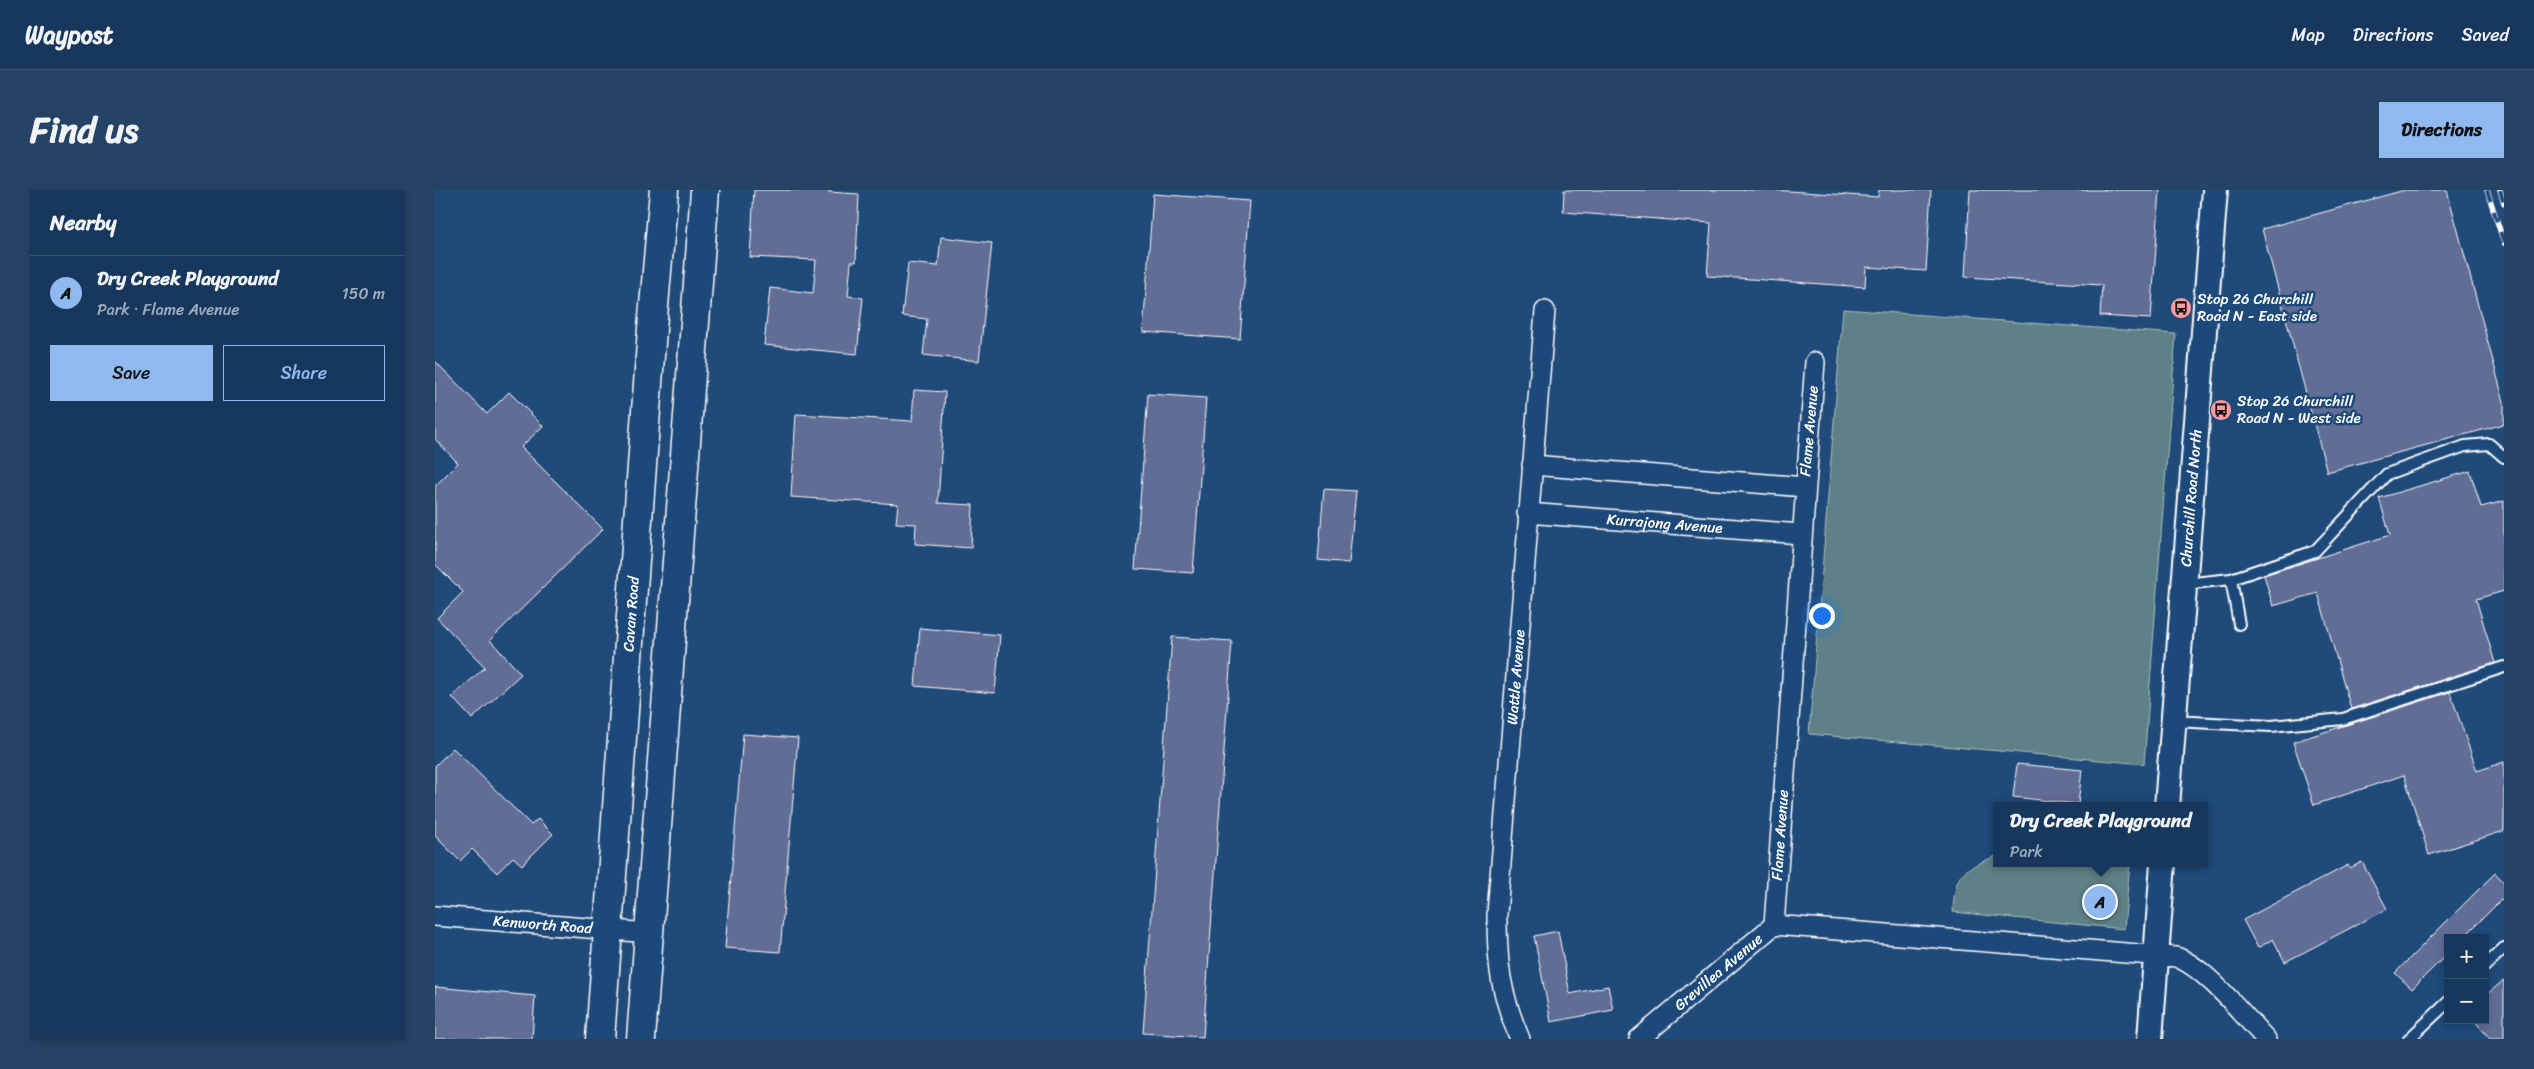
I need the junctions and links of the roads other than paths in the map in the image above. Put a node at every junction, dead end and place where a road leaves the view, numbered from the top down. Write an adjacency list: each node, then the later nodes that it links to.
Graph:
1 (664, 190): 20 (main road, Cavan Road)
2 (705, 190): 21 (main road)
3 (2215, 190): 12 (street, Churchill Road North)
4 (1545, 311): 7 (street, Wattle Avenue)
5 (1815, 362): 8 (street, Flame Avenue)
6 (2504, 457): 11 (lane)
7 (1532, 465): 8 (street); 9 (street, Wattle Avenue)
8 (1805, 487): 10 (street, Flame Avenue)
9 (1527, 513): 10 (street, Kurrajong Avenue); 28 (street, Wattle Avenue)
10 (1801, 534): 19 (street, Flame Avenue)
11 (2231, 579): 12 (lane); 13 (lane)
12 (2183, 584): 15 (street, Churchill Road North)
13 (2239, 624)
14 (2504, 667): 15 (lane)
15 (2173, 721): 16 (street, Churchill Road North)
16 (2167, 802)
17 (2163, 867): 23 (street)
18 (435, 916): 20 (street, Kenworth Road)
19 (1774, 925): 23 (street); 29 (street, Grevillea Avenue)
20 (608, 930): 21 (street, Kenworth Road); 26 (main road, Cavan Road)
21 (650, 933): 27 (main road)
22 (2504, 948): 24 (lane)
23 (2157, 955): 30 (street); 31 (street)
24 (2489, 962)
25 (2444, 1006): 32 (lane)
26 (600, 1039)
27 (641, 1039)
28 (1520, 1039)
29 (1639, 1039)
30 (2150, 1039)
31 (2265, 1039)
32 (2409, 1039)

